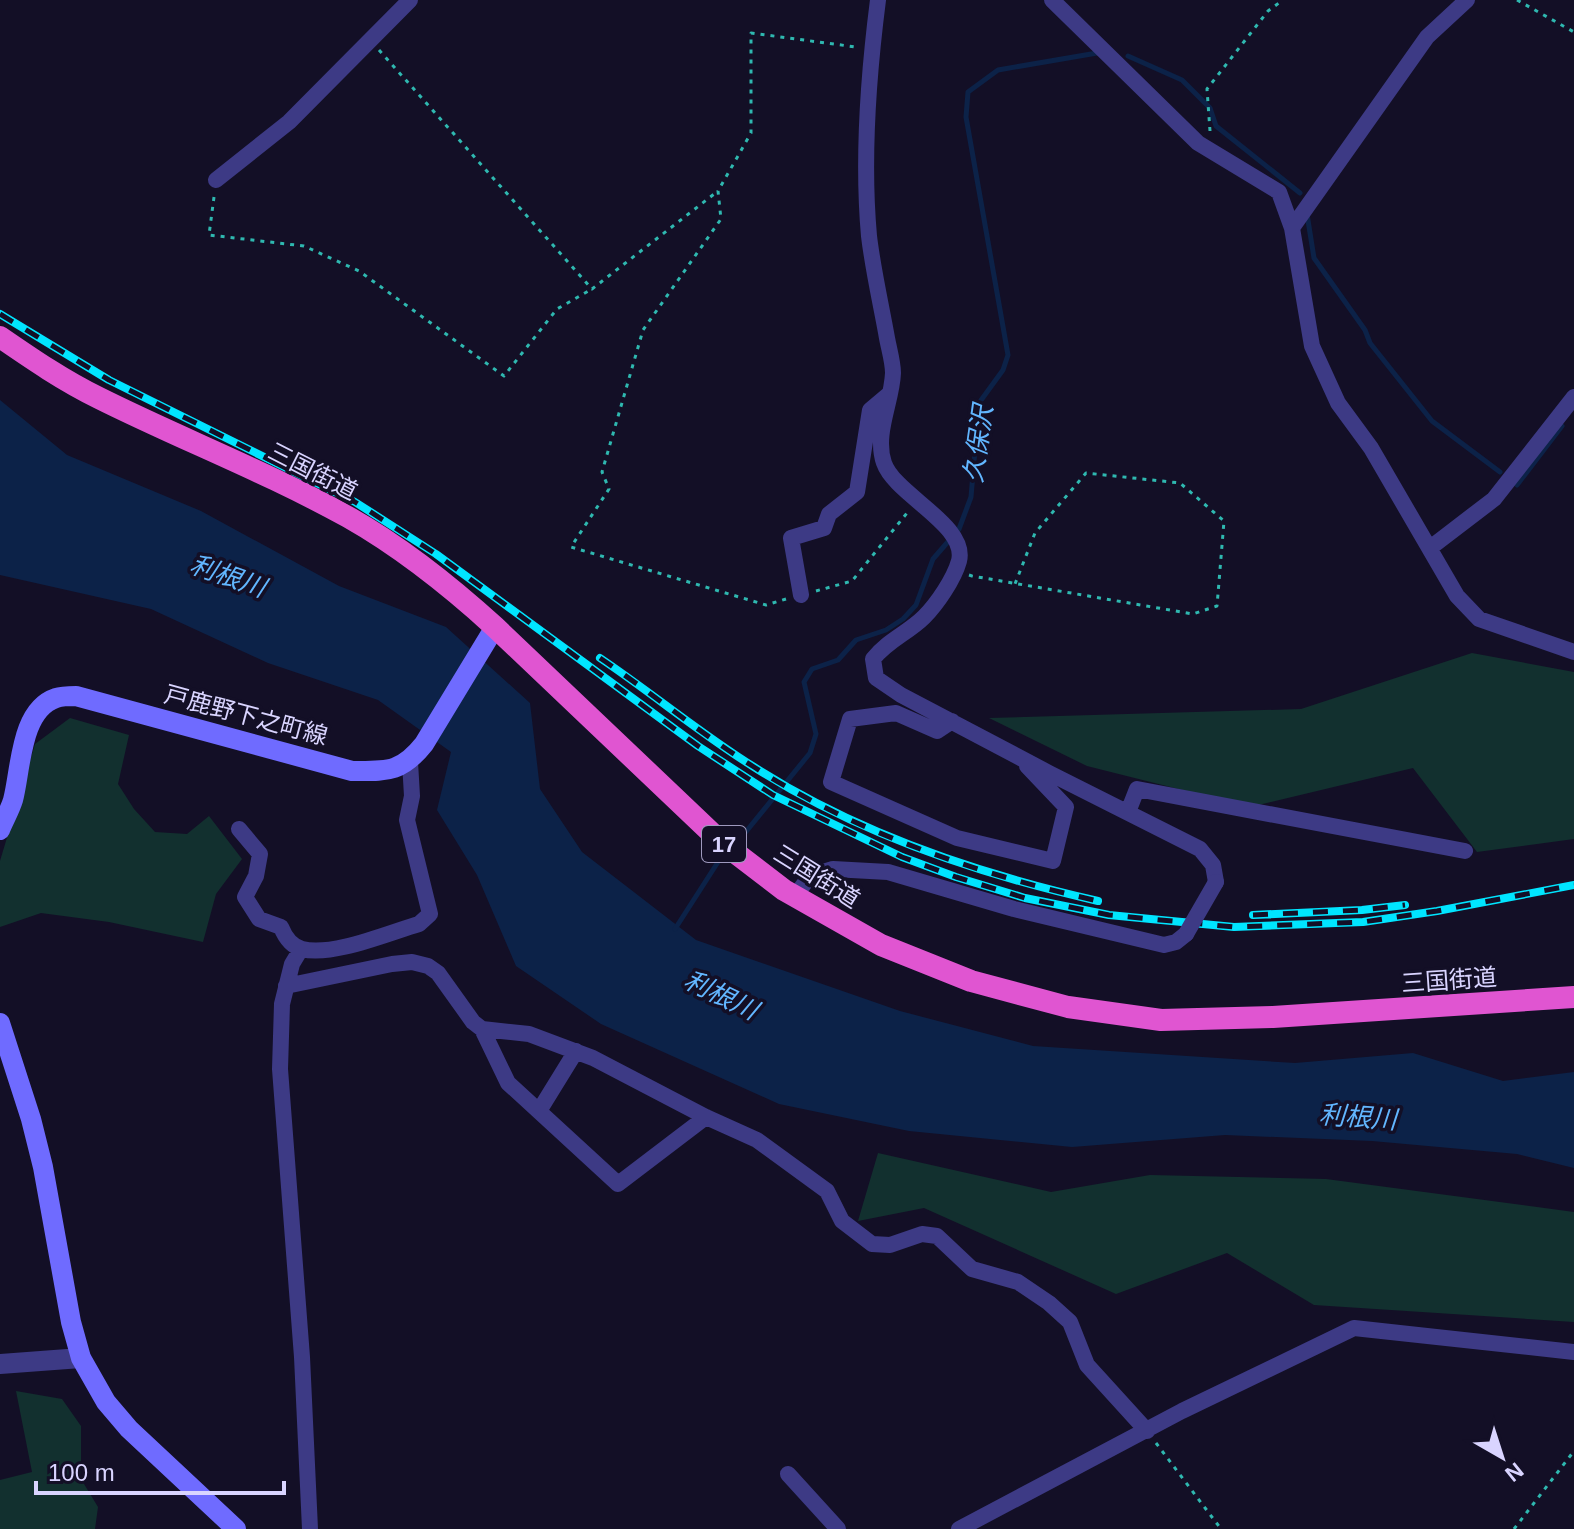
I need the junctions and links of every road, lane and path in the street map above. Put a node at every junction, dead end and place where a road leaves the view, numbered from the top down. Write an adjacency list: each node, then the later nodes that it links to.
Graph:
1 (410, 0): 8 (street)
2 (878, 0): 9 (street)
3 (1052, 0): 10 (street)
4 (1283, 0): 10 (path)
5 (1467, 0): 13 (street)
6 (1517, 0): 7 (path)
7 (1574, 32)
8 (371, 41): 11 (street); 14 (path)
9 (872, 49): 12 (path); 16 (street)
10 (1212, 151): 13 (street)
11 (216, 180): 14 (path)
12 (718, 191): 14 (path); 22 (path)
13 (1292, 228): 19 (street)
14 (592, 289)
15 (0, 337): 23 (highway, 三国街道 / 17)
16 (889, 394): 18 (street); 22 (street)
17 (1571, 408): 19 (street)
18 (917, 500): 20 (street); 22 (path)
19 (1430, 548): 24 (street)
20 (955, 568): 21 (path); 25 (street)
21 (1015, 584): 21 (path)
22 (801, 595)
23 (489, 635): 27 (main road); 32 (highway, 三国街道 / 17)
24 (1574, 652)
25 (952, 721): 26 (street); 26 (street)
26 (1017, 756): 28 (street)
27 (410, 762): 30 (main road, 戸鹿野下之町線); 33 (street)
28 (1128, 812): 31 (street); 32 (street, bridge)
29 (239, 829): 33 (street)
30 (0, 830)
31 (1465, 851)
32 (795, 896): 35 (highway, 三国街道 / 17)
33 (301, 949): 34 (street)
34 (286, 986): 37 (street); 48 (street)
35 (1574, 997)
36 (0, 1023): 42 (main road)
37 (482, 1029): 38 (street); 39 (street)
38 (576, 1051): 39 (street); 40 (street)
39 (539, 1111): 40 (street)
40 (706, 1117): 44 (street)
41 (1574, 1352): 44 (street)
42 (81, 1358): 43 (street); 47 (main road)
43 (0, 1364)
44 (1147, 1431): 50 (street); 51 (path)
45 (1574, 1451): 52 (path)
46 (788, 1474): 49 (street)
47 (236, 1529)
48 (310, 1529)
49 (838, 1529)
50 (959, 1529)
51 (1221, 1529)
52 (1514, 1529)

